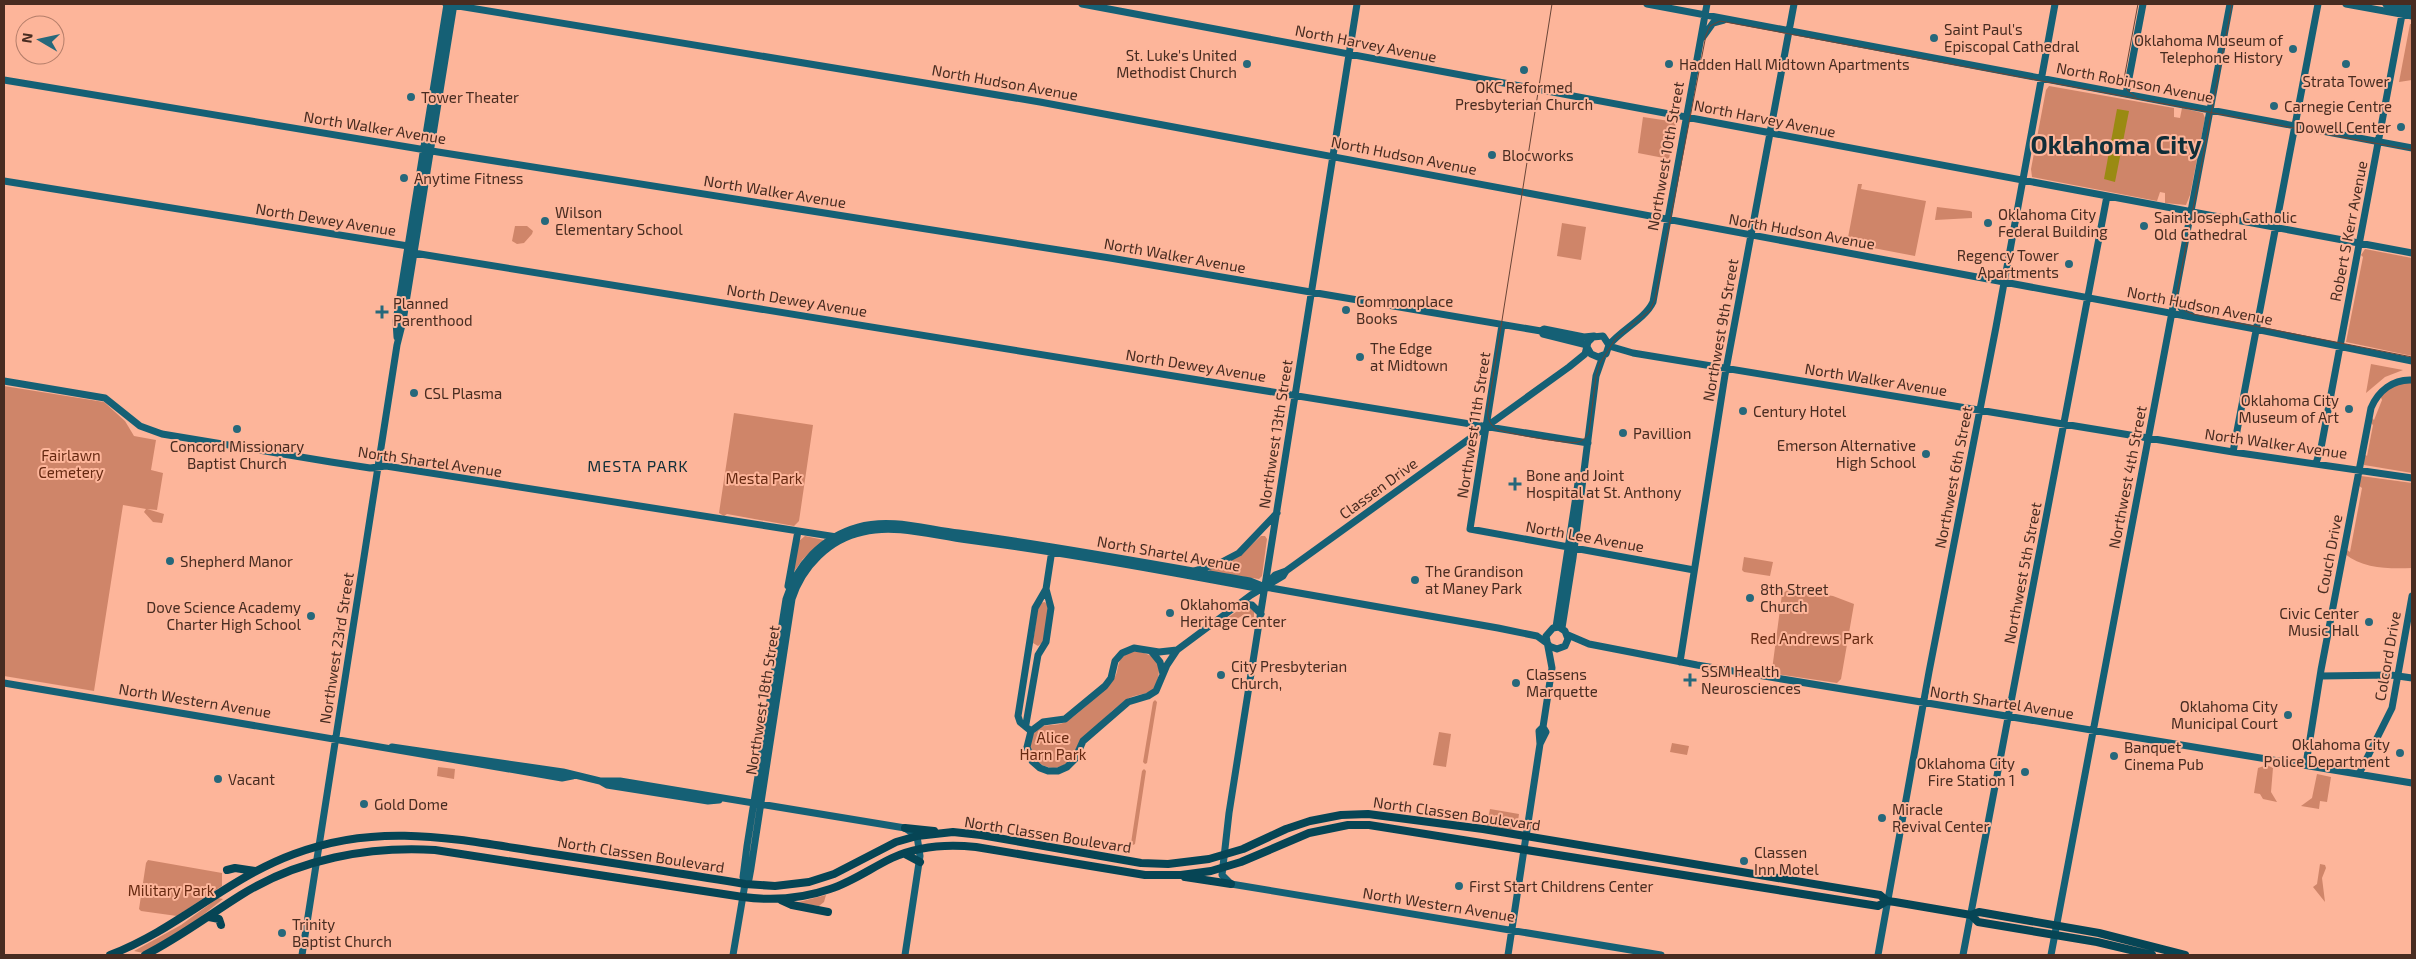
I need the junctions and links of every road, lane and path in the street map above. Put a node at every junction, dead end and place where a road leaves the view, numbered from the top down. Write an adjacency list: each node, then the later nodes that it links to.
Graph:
1 (450, 4): 30 (street, Northwest 23rd Street); 31 (street, North Hudson Avenue)
2 (1082, 4): 20 (street, North Harvey Avenue)
3 (1357, 4): 20 (street, Northwest 13th Street)
4 (1647, 4): 15 (street, North Robinson Avenue)
5 (1707, 4): 15 (street, Northwest 10th Street)
6 (1794, 4): 18 (street, Northwest 9th Street)
7 (2055, 4): 21 (street, Northwest 6th Street)
8 (2143, 4): 23 (street)
9 (2230, 4): 24 (street, Northwest 4th Street)
10 (2318, 4): 26 (street)
11 (2346, 4): 13 (street)
12 (2386, 4): 13 (street)
13 (2404, 8): 14 (street); 16 (street); 28 (street, Robert S Kerr Avenue)
14 (2412, 9)
15 (1705, 15): 17 (street, North Robinson Avenue); 19 (street, Northwest 10th Street)
16 (2412, 16)
17 (1728, 19): 18 (street, North Robinson Avenue); 19 (street)
18 (1789, 31): 21 (street, North Robinson Avenue); 27 (street, Northwest 9th Street)
19 (1700, 41): 25 (street, Northwest 10th Street)
20 (1349, 54): 25 (street, North Harvey Avenue); 31 (street, Northwest 13th Street)
21 (2041, 78): 23 (street, North Robinson Avenue); 32 (street, Northwest 6th Street)
22 (4, 80): 30 (street, North Walker Avenue)
23 (2126, 94): 24 (street, North Robinson Avenue)
24 (2210, 110): 26 (street, North Robinson Avenue); 35 (street, Northwest 4th Street)
25 (1686, 117): 27 (street, North Harvey Avenue); 36 (street, Northwest 10th Street)
26 (2294, 125): 28 (street, North Robinson Avenue); 37 (street)
27 (1770, 132): 32 (street, North Harvey Avenue); 38 (street, Northwest 9th Street)
28 (2379, 142): 29 (street, North Robinson Avenue); 39 (street, Robert S Kerr Avenue)
29 (2412, 148)
30 (427, 150): 40 (street, Northwest 23rd Street); 41 (street, Northwest 23rd Street); 44 (street, North Walker Avenue)
31 (1333, 156): 36 (street, North Hudson Avenue); 44 (street, Northwest 13th Street)
32 (2022, 180): 34 (street, North Harvey Avenue); 43 (street, Northwest 6th Street)
33 (4, 181): 40 (street, North Dewey Avenue)
34 (2107, 196): 35 (street, North Harvey Avenue); 46 (street, Northwest 5th Street)
35 (2191, 212): 37 (street, North Harvey Avenue); 45 (street, Northwest 4th Street)
36 (1667, 219): 38 (street, North Hudson Avenue); 47 (street, Northwest 10th Street)
37 (2275, 228): 39 (street, North Harvey Avenue); 51 (street)
38 (1751, 236): 43 (street, North Hudson Avenue); 62 (street, Northwest 9th Street)
39 (2359, 243): 42 (street, North Harvey Avenue); 57 (street, Robert S Kerr Avenue)
40 (408, 246): 41 (street, North Dewey Avenue); 54 (street, Northwest 23rd Street)
41 (414, 253): 54 (street, Northwest 23rd Street); 65 (street, North Dewey Avenue)
42 (2412, 254)
43 (2004, 282): 46 (street, North Hudson Avenue); 66 (street, Northwest 6th Street)
44 (1311, 292): 50 (street, North Walker Avenue); 65 (street, Northwest 13th Street)
45 (2176, 294): 48 (street, Northwest 4th Street); 49 (street)
46 (2088, 298): 48 (street, North Hudson Avenue); 67 (street, Northwest 5th Street)
47 (1646, 312): 53 (street); 56 (street, Northwest 10th Street)
48 (2172, 314): 49 (street, North Hudson Avenue); 69 (street, Northwest 4th Street)
49 (2198, 318): 51 (street, North Hudson Avenue)
50 (1502, 325): 52 (street, North Walker Avenue); 68 (street, Northwest 11th Street)
51 (2256, 329): 57 (street, North Hudson Avenue); 71 (street)
52 (1541, 331): 53 (street, North Walker Avenue); 55 (street, North Walker Avenue)
53 (1597, 336): 55 (street); 56 (street)
54 (397, 345): 73 (street, Northwest 23rd Street)
55 (1587, 346): 60 (street); 68 (street, Classen Drive)
56 (1609, 346): 58 (street, North Walker Avenue); 59 (street)
57 (2340, 346): 61 (street, North Hudson Avenue); 72 (street, Robert S Kerr Avenue)
58 (1633, 353): 59 (street, North Walker Avenue); 62 (street, North Walker Avenue)
59 (1604, 355): 60 (street); 70 (street)
60 (1593, 356): 68 (street, Classen Drive); 70 (street)
61 (2412, 361)
62 (1726, 368): 66 (street, North Walker Avenue); 84 (street, Northwest 9th Street)
63 (2412, 380): 74 (street, Couch Drive)
64 (4, 381): 73 (street, North Shartel Avenue)
65 (1295, 395): 68 (street, North Dewey Avenue); 76 (street, Northwest 13th Street)
66 (1980, 410): 67 (street, North Walker Avenue); 113 (street, Northwest 6th Street)
67 (2064, 424): 69 (street, North Walker Avenue); 114 (street, Northwest 5th Street)
68 (1486, 426): 70 (street, North Dewey Avenue); 77 (street, Northwest 11th Street); 85 (street, Classen Drive)
69 (2148, 438): 71 (street, North Walker Avenue); 117 (street, Northwest 4th Street)
70 (1586, 442): 81 (street)
71 (2233, 452): 72 (street, North Walker Avenue)
72 (2316, 463): 74 (street, North Walker Avenue)
73 (378, 467): 78 (street, North Shartel Avenue); 118 (street, Northwest 23rd Street)
74 (2358, 470): 75 (street, North Walker Avenue); 109 (street, Couch Drive)
75 (2412, 478)
76 (1277, 513): 83 (street, Northwest 13th Street); 86 (street)
77 (1470, 529): 81 (street, North Lee Avenue)
78 (798, 531): 79 (street, North Shartel Avenue); 93 (street)
79 (835, 537): 80 (street, North Shartel Avenue); 82 (street, North Shartel Avenue); 93 (street, Northwest 18th Street)
80 (843, 538): 82 (street, North Shartel Avenue); 122 (street, Northwest 18th Street)
81 (1571, 548): 84 (street, North Lee Avenue); 97 (street)
82 (1052, 550): 86 (street, North Shartel Avenue); 87 (street, North Shartel Avenue); 90 (street)
83 (1269, 562): 85 (street); 89 (street, Northwest 13th Street)
84 (1694, 570): 106 (street, Northwest 9th Street)
85 (1286, 571): 89 (street, Classen Drive); 91 (street)
86 (1193, 572): 87 (street); 89 (street, North Shartel Avenue)
87 (1185, 576): 88 (street, North Shartel Avenue)
88 (1237, 585): 89 (street, North Shartel Avenue); 94 (street)
89 (1263, 588): 91 (street, North Shartel Avenue); 94 (street, Classen Drive); 95 (street, Northwest 13th Street)
90 (1046, 589): 102 (street); 103 (street)
91 (1288, 592): 96 (street, North Shartel Avenue)
92 (2412, 596): 110 (street, Colcord Drive)
93 (786, 599): 122 (street, Northwest 18th Street)
94 (1241, 603): 95 (street); 104 (street, Classen Drive)
95 (1261, 614): 131 (street, Northwest 13th Street)
96 (1498, 628): 97 (street, North Shartel Avenue); 100 (street, North Shartel Avenue)
97 (1556, 629): 98 (street); 100 (street)
98 (1568, 635): 99 (street, North Shartel Avenue); 101 (street)
99 (1589, 644): 101 (street, North Shartel Avenue); 106 (street, North Shartel Avenue)
100 (1548, 645): 101 (street, North Shartel Avenue); 107 (street)
101 (1563, 647): 107 (street)
102 (1029, 648): 103 (street); 115 (street)
103 (1041, 650): 115 (street)
104 (1177, 650): 105 (street); 108 (street, Classen Drive)
105 (1150, 651): 108 (street); 116 (street)
106 (1680, 662): 113 (street, North Shartel Avenue)
107 (1552, 668): 126 (street)
108 (1163, 675): 116 (street, Classen Drive)
109 (2321, 676): 110 (street); 119 (street, Couch Drive)
110 (2399, 676): 111 (street); 120 (street, Colcord Drive)
111 (2412, 678)
112 (4, 683): 118 (street, North Western Avenue)
113 (1924, 703): 114 (street, North Shartel Avenue); 144 (street, Northwest 6th Street)
114 (2009, 717): 117 (street, North Shartel Avenue); 146 (street, Northwest 5th Street)
115 (1026, 724): 116 (street)
116 (1031, 731)
117 (2094, 731): 119 (street, North Shartel Avenue); 150 (street, Northwest 4th Street)
118 (336, 739): 122 (street, North Western Avenue); 127 (street, Northwest 23rd Street)
119 (2306, 764): 120 (street, North Shartel Avenue)
120 (2359, 774): 121 (street, North Shartel Avenue)
121 (2412, 783)
122 (757, 805): 123 (street, North Western Avenue); 140 (street, Northwest 18th Street)
123 (905, 828): 124 (main road); 125 (street, North Western Avenue)
124 (944, 833): 125 (main road, North Classen Boulevard); 132 (main road, North Classen Boulevard)
125 (917, 836): 128 (street); 140 (main road, North Classen Boulevard)
126 (1526, 836): 129 (street); 131 (main road, North Classen Boulevard); 144 (main road, North Classen Boulevard)
127 (319, 845): 133 (street, Northwest 23rd Street); 138 (main road, North Classen Boulevard); 140 (main road, North Classen Boulevard)
128 (919, 850): 130 (main road, North Classen Boulevard); 134 (street); 136 (main road, North Classen Boulevard)
129 (1524, 850): 135 (main road, North Classen Boulevard); 144 (main road, North Classen Boulevard); 149 (street)
130 (905, 854): 134 (main road); 143 (main road, North Classen Boulevard)
131 (1222, 855): 132 (main road, North Classen Boulevard); 135 (street, Northwest 13th Street)
132 (1112, 858): 136 (main road)
133 (317, 862): 142 (main road, North Classen Boulevard); 147 (main road, North Classen Boulevard); 153 (street, Northwest 23rd Street)
134 (920, 862): 155 (street)
135 (1221, 868): 139 (main road, North Classen Boulevard); 141 (street)
136 (1110, 869): 139 (main road, North Classen Boulevard)
137 (227, 870): 138 (main road)
138 (255, 871): 151 (main road, North Classen Boulevard)
139 (1180, 875): 141 (main road)
140 (745, 884): 142 (street, Northwest 18th Street)
141 (1231, 884): 149 (street, North Western Avenue)
142 (742, 898): 143 (main road, North Classen Boulevard); 154 (street, Northwest 18th Street)
143 (779, 900): 145 (main road)
144 (1888, 901): 146 (main road, North Classen Boulevard); 158 (street, Northwest 6th Street)
145 (828, 912)
146 (1970, 915): 150 (main road, North Classen Boulevard); 159 (street, Northwest 5th Street)
147 (209, 917): 148 (main road); 152 (main road, North Classen Boulevard)
148 (221, 925)
149 (1512, 930): 156 (street); 157 (street, North Western Avenue)
150 (2056, 930): 160 (street, Northwest 4th Street); 161 (main road, North Classen Boulevard); 162 (main road, North Classen Boulevard)
151 (110, 955)
152 (145, 955)
153 (302, 955)
154 (733, 955)
155 (905, 955)
156 (1508, 955)
157 (1661, 955)
158 (1878, 955)
159 (1963, 955)
160 (2051, 955)
161 (2152, 955)
162 (2185, 955)

